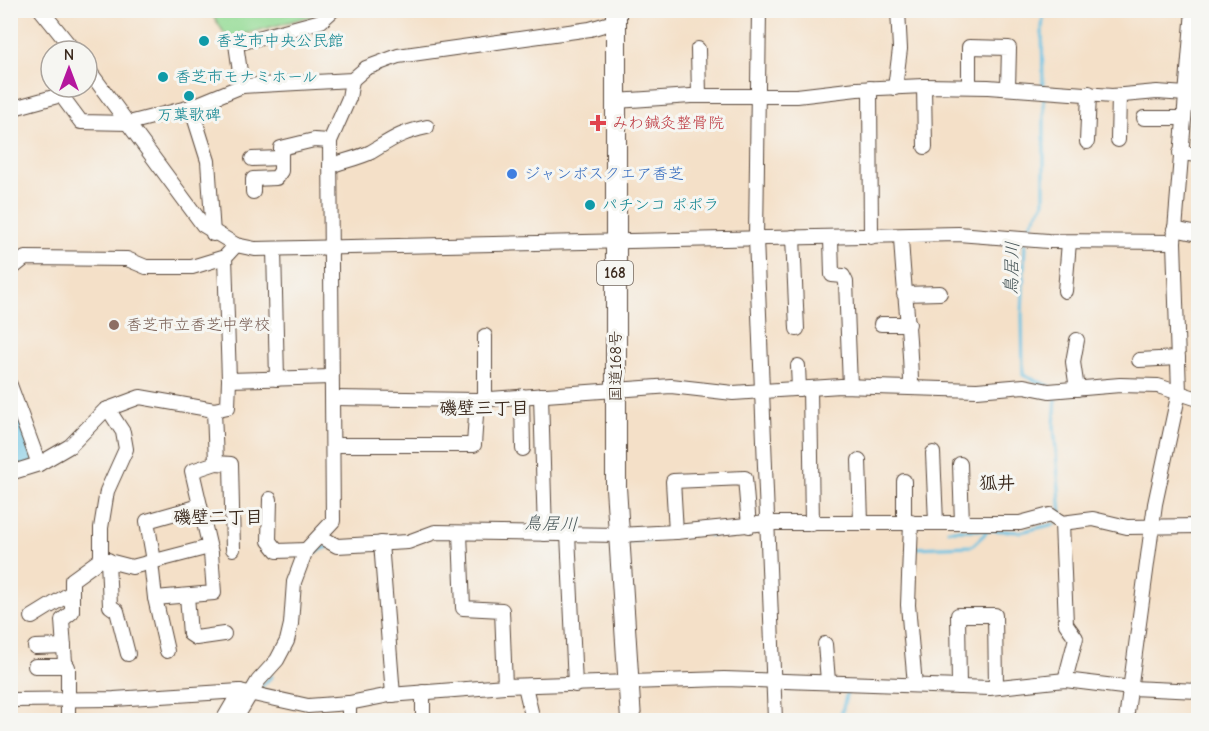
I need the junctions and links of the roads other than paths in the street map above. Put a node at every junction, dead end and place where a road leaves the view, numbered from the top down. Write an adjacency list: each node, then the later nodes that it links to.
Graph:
1 (41, 10): 7 (street)
2 (333, 10): 11 (street)
3 (759, 10): 21 (street)
4 (898, 10): 15 (street)
5 (1193, 10): 18 (street)
6 (616, 18): 9 (street); 22 (highway, 国道168号 / 168)
7 (64, 39)
8 (698, 49): 19 (street)
9 (352, 80): 11 (street); 30 (street)
10 (99, 84): 27 (street)
11 (242, 86): 23 (street)
12 (924, 86): 13 (street); 15 (street); 32 (street)
13 (969, 86): 16 (street); 16 (street)
14 (870, 88): 15 (street); 21 (street); 44 (street)
15 (895, 88)
16 (1008, 88): 17 (street)
17 (1089, 93): 20 (street); 31 (street)
18 (1186, 94): 20 (street); 26 (street)
19 (699, 96): 21 (street); 22 (street)
20 (1119, 96): 29 (street)
21 (757, 97): 45 (street)
22 (616, 101): 48 (highway, 国道168号 / 168)
23 (191, 107): 27 (street); 39 (street)
24 (10, 110): 27 (street)
25 (1144, 118): 26 (street)
26 (1184, 118): 33 (street)
27 (129, 123): 39 (street)
28 (427, 126): 37 (street)
29 (1118, 140)
30 (330, 141): 35 (street); 37 (street)
31 (1087, 142)
32 (925, 147)
33 (1180, 153): 34 (street); 41 (street)
34 (1198, 154)
35 (281, 158): 36 (street); 38 (street)
36 (252, 159)
37 (330, 166): 50 (street)
38 (254, 192)
39 (213, 234): 49 (street)
40 (1198, 234): 41 (street)
41 (1174, 235): 47 (street); 62 (street)
42 (901, 236): 44 (street); 47 (street); 56 (street)
43 (793, 237): 45 (street); 46 (street); 59 (street)
44 (871, 237): 46 (street)
45 (756, 238): 48 (street); 74 (street)
46 (831, 238): 69 (street)
47 (1069, 242): 54 (street)
48 (614, 243): 50 (street); 71 (highway, 国道168号 / 168)
49 (236, 245): 51 (street); 52 (street)
50 (331, 248): 51 (street); 65 (street)
51 (274, 249): 66 (street)
52 (225, 257): 53 (street); 67 (street)
53 (10, 270)
54 (1065, 291)
55 (940, 293): 56 (street)
56 (904, 294): 58 (street)
57 (881, 324): 58 (street)
58 (909, 324): 70 (street)
59 (797, 329)
60 (485, 336): 79 (street)
61 (1077, 340): 73 (street)
62 (1178, 358): 63 (street); 75 (street)
63 (1139, 360)
64 (798, 366): 72 (street)
65 (332, 377): 66 (street); 78 (street)
66 (277, 379): 67 (street)
67 (229, 380): 82 (street)
68 (10, 385): 88 (street)
69 (850, 386): 70 (street); 72 (street)
70 (911, 387): 73 (street)
71 (616, 389): 74 (street); 76 (street); 110 (highway, 国道168号 / 168)
72 (805, 389): 74 (street); 98 (street)
73 (1077, 389): 75 (street)
74 (763, 392): 103 (street)
75 (1179, 392): 80 (street); 102 (street)
76 (541, 395): 77 (street); 107 (street)
77 (522, 396): 79 (street); 84 (street)
78 (334, 398): 79 (street); 83 (street)
79 (481, 399): 83 (street)
80 (1198, 399)
81 (108, 409): 82 (street); 88 (street); 115 (street)
82 (214, 410): 87 (street)
83 (334, 445): 109 (street)
84 (523, 449)
85 (933, 453): 95 (street)
86 (859, 460): 94 (street)
87 (216, 463): 93 (street); 105 (street)
88 (39, 464): 90 (street)
89 (960, 464): 96 (street)
90 (10, 473)
91 (904, 481): 101 (street)
92 (270, 499): 114 (street)
93 (200, 506): 112 (street); 116 (street)
94 (861, 522): 98 (street); 101 (street)
95 (936, 522): 96 (street); 101 (street)
96 (962, 523): 97 (street)
97 (1062, 523): 102 (street); 130 (street)
98 (812, 524): 103 (street)
99 (1198, 525): 102 (street)
100 (749, 526): 103 (street); 104 (street); 104 (street)
101 (908, 526): 134 (street)
102 (1152, 526): 139 (street)
103 (767, 527): 129 (street)
104 (676, 532): 110 (street)
105 (232, 533): 112 (street); 113 (street)
106 (460, 533): 107 (street); 111 (street); 135 (street)
107 (545, 534): 108 (street)
108 (568, 534): 110 (street); 133 (street)
109 (321, 537): 111 (street); 114 (street)
110 (619, 541): 132 (highway, 国道168号 / 168)
111 (381, 543): 143 (street)
112 (208, 544): 116 (street); 118 (street)
113 (232, 549)
114 (306, 550): 141 (street)
115 (105, 559): 116 (street); 117 (street); 126 (street)
116 (152, 562): 119 (street)
117 (71, 593): 120 (street); 123 (street)
118 (187, 596): 119 (street); 121 (street)
119 (155, 598): 125 (street)
120 (32, 617)
121 (224, 634)
122 (825, 644): 131 (street)
123 (64, 646): 124 (street); 128 (street)
124 (35, 647)
125 (167, 651)
126 (128, 654)
127 (35, 666): 128 (street)
128 (67, 666): 144 (street)
129 (775, 680): 131 (street); 132 (street); 156 (street)
130 (1065, 680): 138 (street); 139 (street)
131 (828, 681): 134 (street)
132 (629, 684): 133 (street); 155 (highway, 国道168号 / 168)
133 (575, 685): 136 (street)
134 (918, 685): 137 (street)
135 (505, 686): 136 (street); 142 (street)
136 (525, 686): 154 (street)
137 (959, 687): 138 (street); 138 (street)
138 (996, 687)
139 (1131, 688): 140 (street); 157 (street)
140 (1198, 691)
141 (246, 692): 144 (street); 147 (street); 149 (street); 150 (street)
142 (423, 692): 143 (street); 153 (street)
143 (393, 694): 146 (street)
144 (69, 699): 145 (street); 148 (street)
145 (10, 700)
146 (349, 703): 147 (street); 152 (street)
147 (308, 706): 151 (street)
148 (68, 720)
149 (223, 720)
150 (235, 720)
151 (309, 720)
152 (349, 720)
153 (423, 720)
154 (533, 720)
155 (631, 720)
156 (775, 720)
157 (1126, 720)

